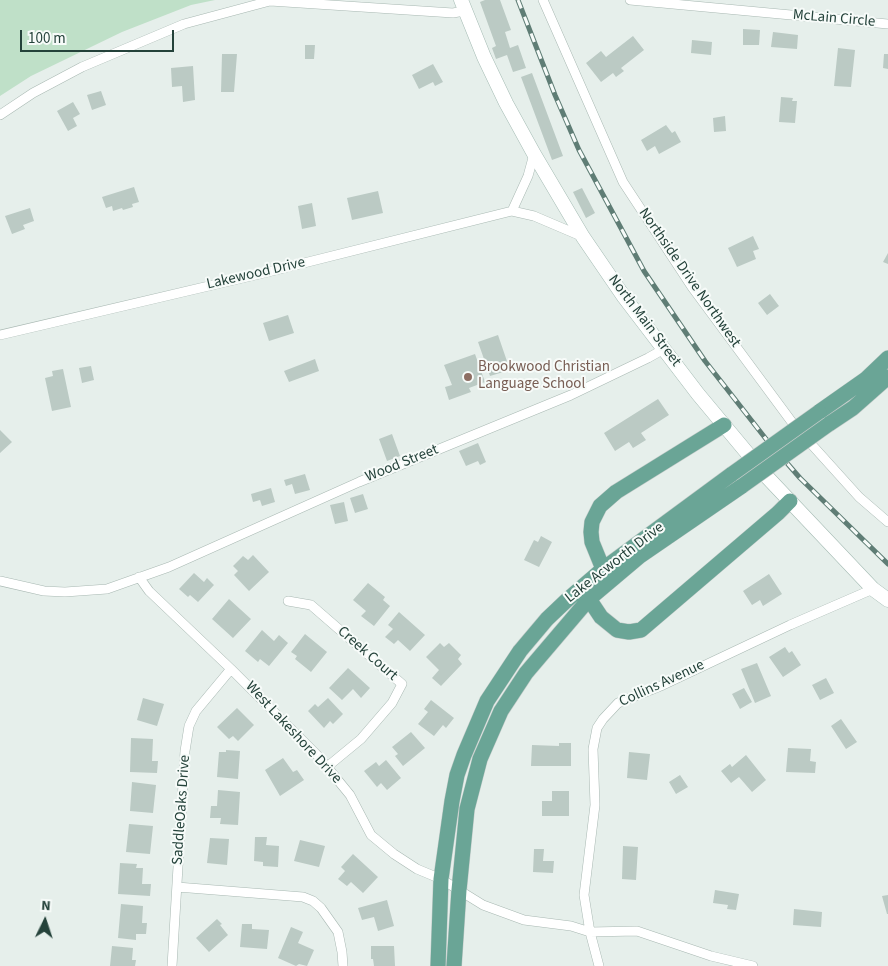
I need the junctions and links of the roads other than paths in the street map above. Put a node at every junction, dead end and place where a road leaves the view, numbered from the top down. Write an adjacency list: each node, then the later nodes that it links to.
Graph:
1 (543, 0): 16 (street, Northside Drive Northwest)
2 (630, 0): 5 (street, McLain Circle)
3 (270, 1): 4 (street); 6 (street)
4 (463, 5): 7 (main road, North Main Street)
5 (888, 24)
6 (0, 115)
7 (534, 154): 8 (street); 9 (main road, North Main Street)
8 (512, 211): 9 (street, Lakewood Drive); 10 (street, Lakewood Drive)
9 (583, 237): 11 (main road, North Main Street)
10 (0, 335)
11 (664, 349): 14 (main road, North Main Street); 18 (street, Wood Street)
12 (888, 358): 17 (main road, Lake Acworth Drive, bridge)
13 (888, 377): 21 (main road, Lake Acworth Drive, bridge)
14 (724, 425): 15 (main road, North Main Street); 17 (main road)
15 (790, 501): 20 (main road, North Main Street); 21 (main road)
16 (888, 522)
17 (603, 569): 26 (main road, Lake Acworth Drive)
18 (139, 577): 19 (street); 24 (street, West Lakeshore Drive)
19 (0, 581)
20 (873, 589): 22 (main road, North Main Street); 29 (street, Collins Avenue)
21 (590, 599): 28 (main road, Lake Acworth Drive)
22 (888, 600)
23 (288, 601): 25 (street, Creek Court)
24 (231, 669): 25 (street, West Lakeshore Drive); 27 (street, SaddleOaks Drive)
25 (327, 767): 26 (street, West Lakeshore Drive)
26 (441, 879): 28 (street, West Lakeshore Drive); 32 (main road, Lake Acworth Drive)
27 (177, 887): 30 (street, SaddleOaks Drive); 31 (street)
28 (459, 890): 29 (street, West Lakeshore Drive); 33 (main road, Lake Acworth Drive)
29 (590, 932): 34 (street, Collins Avenue); 35 (street, West Lakeshore Drive)
30 (172, 966)
31 (343, 966)
32 (438, 966)
33 (454, 966)
34 (599, 966)
35 (753, 966)

